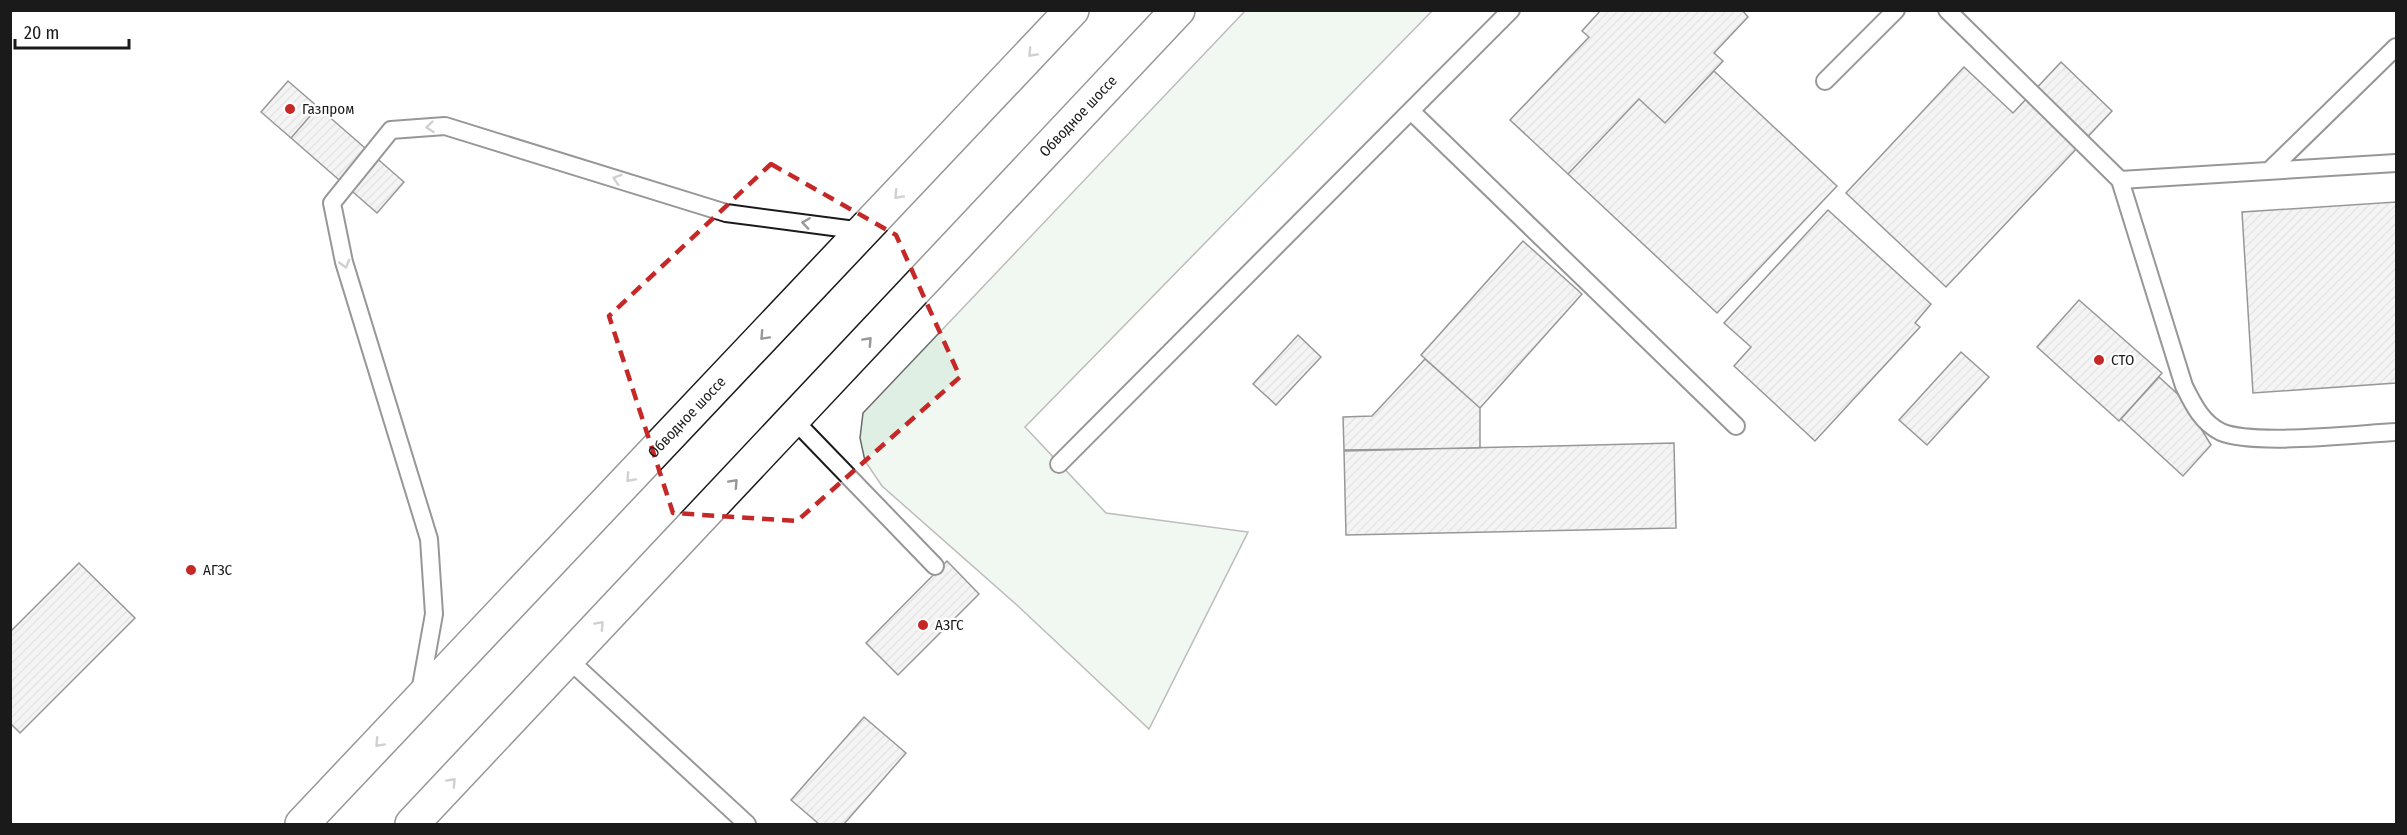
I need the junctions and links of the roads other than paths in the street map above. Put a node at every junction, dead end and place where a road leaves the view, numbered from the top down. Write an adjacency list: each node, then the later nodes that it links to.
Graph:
1 (1072, 10): 12 (main road, Обводное шоссе, one-way to 12)
2 (1178, 10): 13 (main road, Обводное шоссе, one-way to 2)
3 (1511, 10): 8 (lane)
4 (1896, 10): 7 (lane)
5 (1947, 10): 11 (lane)
6 (2397, 47): 10 (lane)
7 (1825, 81)
8 (1413, 112): 14 (lane); 16 (lane)
9 (2397, 163): 10 (lane)
10 (2269, 171): 11 (lane)
11 (2120, 180): 15 (lane)
12 (864, 231): 19 (main road, Обводное шоссе, one-way to 19); 19 (lane, one-way to 19)
13 (794, 420): 17 (lane); 18 (main road, Обводное шоссе, one-way to 13)
14 (1737, 426)
15 (2397, 432)
16 (1059, 464)
17 (935, 566)
18 (568, 659): 21 (main road, Обводное шоссе, one-way to 18); 22 (lane)
19 (419, 701): 20 (main road, Обводное шоссе, one-way to 20)
20 (302, 825)
21 (412, 825)
22 (747, 825)

